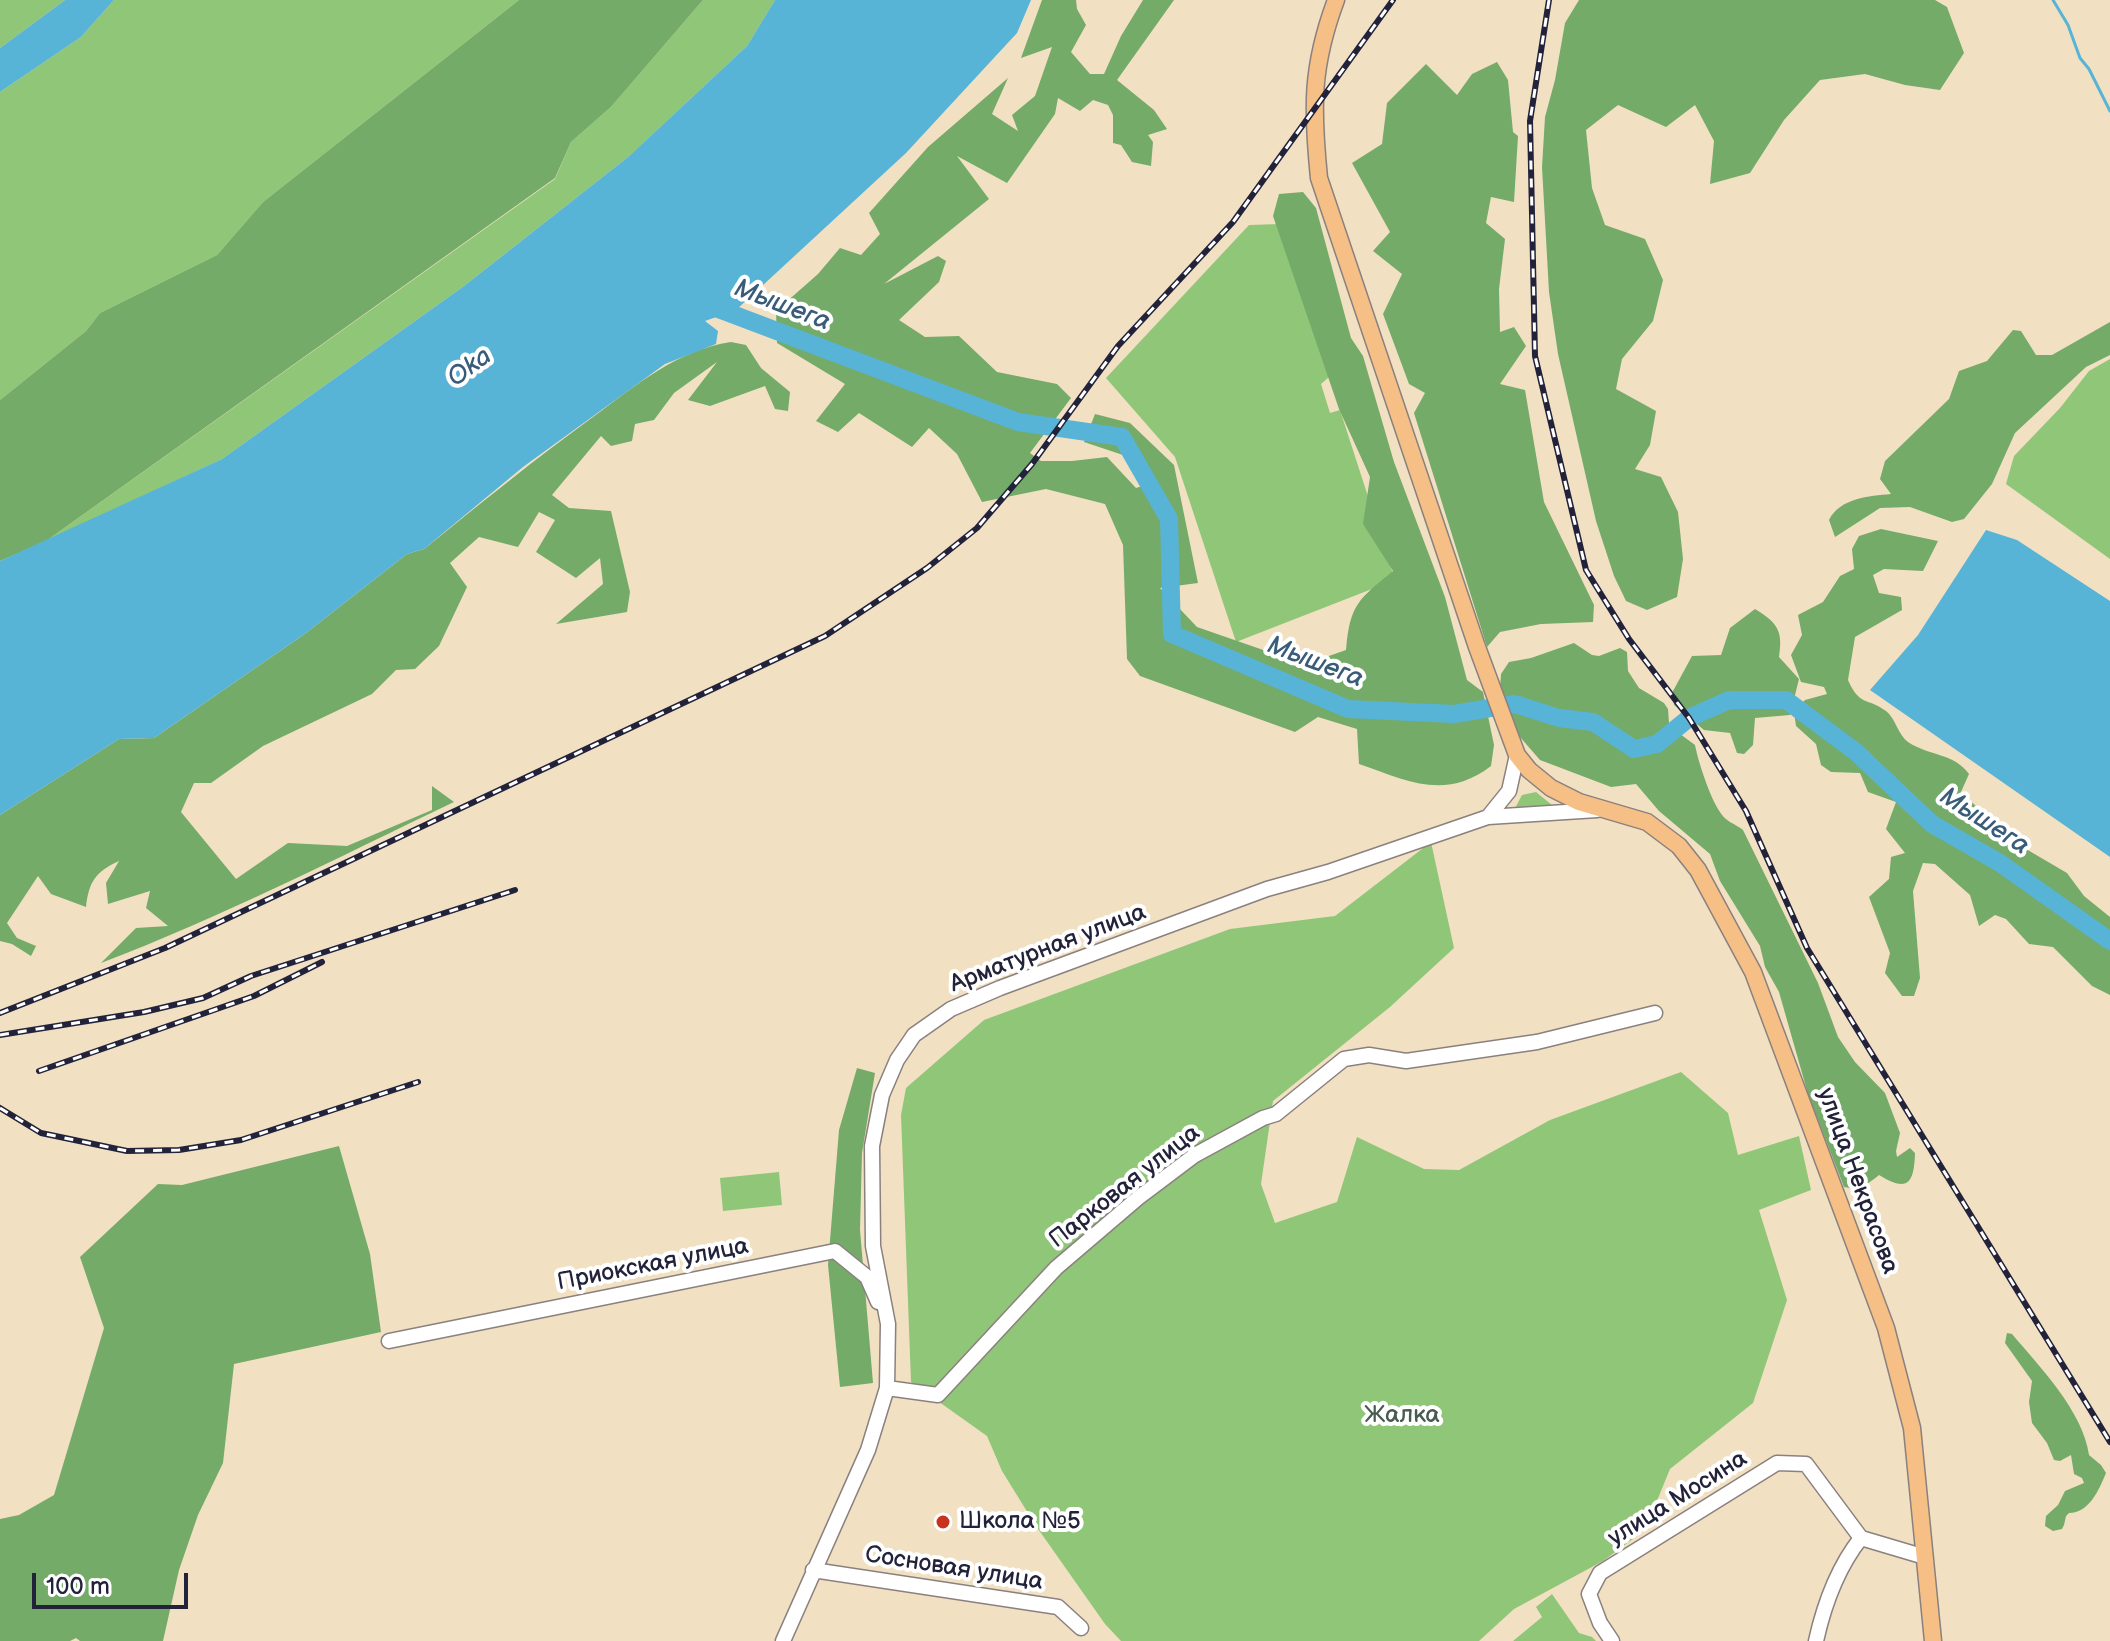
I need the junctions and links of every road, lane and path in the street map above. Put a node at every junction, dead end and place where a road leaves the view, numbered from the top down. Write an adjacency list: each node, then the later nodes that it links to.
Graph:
1 (1336, 0): 2 (main road, улица Некрасова)
2 (1517, 755): 3 (main road, улица Некрасова); 4 (street)
3 (1602, 809): 4 (street, улица Некрасова); 10 (main road, улица Некрасова)
4 (1488, 817): 6 (street, Арматурная улица)
5 (1655, 1013): 8 (street, Парковая улица)
6 (888, 1324): 7 (street, Приокская улица); 8 (street, Арматурная улица)
7 (389, 1341)
8 (887, 1388): 11 (street, Арматурная улица)
9 (1861, 1538): 10 (street); 14 (street, улица Мосина); 15 (street)
10 (1925, 1557): 16 (main road, улица Некрасова)
11 (813, 1570): 12 (street, Сосновая улица); 13 (street, Арматурная улица)
12 (1081, 1628)
13 (783, 1641)
14 (1612, 1641)
15 (1816, 1641)
16 (1933, 1641)

